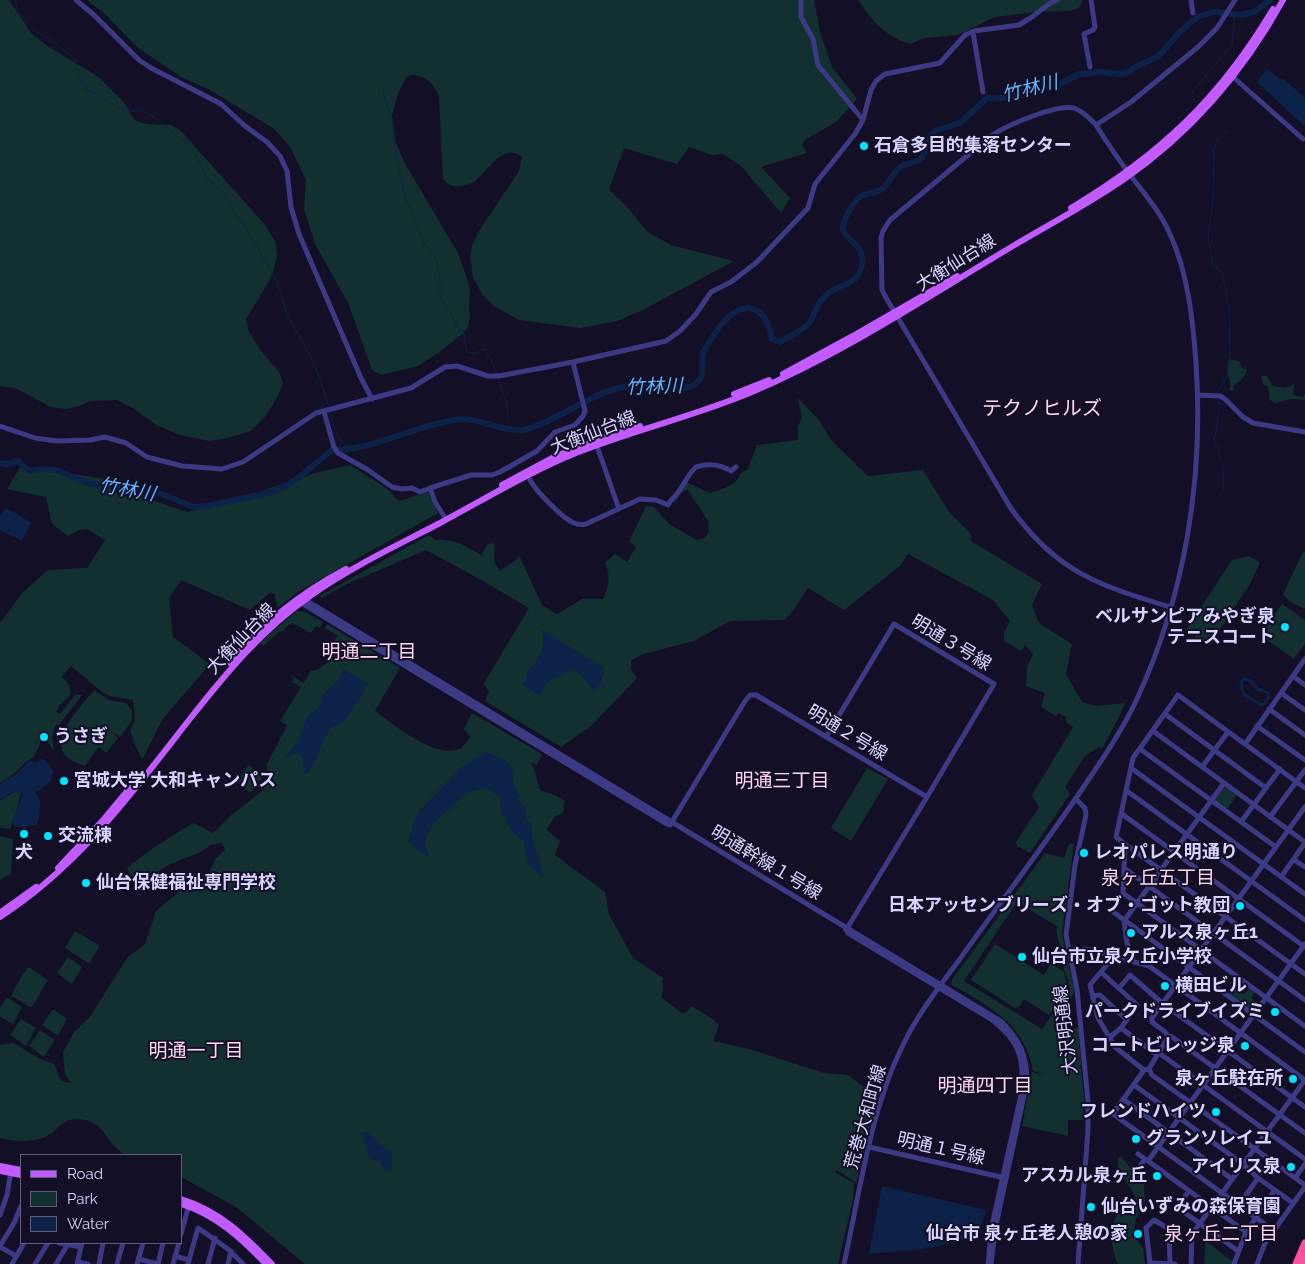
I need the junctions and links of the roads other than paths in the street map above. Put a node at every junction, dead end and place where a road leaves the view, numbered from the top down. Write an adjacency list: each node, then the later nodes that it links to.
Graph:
1 (76, 0): 20 (street)
2 (801, 0): 13 (street)
3 (1057, 0): 9 (street)
4 (1091, 0): 10 (street)
5 (1190, 0): 8 (street)
6 (1235, 0): 14 (street)
7 (1279, 2): 11 (main road, 大衡仙台線); 16 (main road, 大衡仙台線)
8 (1193, 13)
9 (973, 32): 12 (street); 13 (street)
10 (1090, 67)
11 (1233, 77): 15 (street); 16 (main road, 大衡仙台線)
12 (984, 92)
13 (863, 120): 18 (street)
14 (1096, 125): 16 (street, 荒巻大和町線); 17 (street, 荒巻大和町線)
15 (1303, 139)
16 (1129, 173): 17 (main road, 大衡仙台線); 19 (street, 荒巻大和町線)
17 (896, 314): 24 (main road, 大衡仙台線); 31 (main road, 大衡仙台線); 33 (street, 荒巻大和町線)
18 (573, 362): 20 (street); 25 (street)
19 (1198, 395): 23 (street); 33 (street, 荒巻大和町線)
20 (372, 399): 21 (street)
21 (324, 412): 22 (street); 29 (street)
22 (0, 426)
23 (1305, 432)
24 (596, 446): 30 (street); 32 (main road, 大衡仙台線)
25 (520, 461): 27 (street); 29 (street)
26 (736, 466): 30 (street)
27 (523, 467)
28 (530, 480): 30 (street)
29 (430, 488): 31 (street)
30 (619, 508)
31 (444, 516): 32 (main road, 大衡仙台線)
32 (300, 599): 68 (street, 明通幹線１号線); 87 (main road, 大衡仙台線); 89 (main road, 大衡仙台線)
33 (1170, 607): 60 (street, 荒巻大和町線)
34 (1305, 660): 35 (street)
35 (1293, 676): 36 (street); 37 (street)
36 (1305, 685)
37 (1281, 693): 38 (street); 39 (street)
38 (1269, 709): 41 (street); 44 (street)
39 (1305, 710)
40 (1165, 714): 42 (street); 43 (street); 48 (street)
41 (1257, 726): 46 (street); 49 (street)
42 (1153, 731): 47 (street); 50 (street)
43 (1228, 732): 46 (street); 48 (street)
44 (1305, 735)
45 (826, 737): 59 (street, 明通２号線); 59 (street, 明通３号線); 68 (street, 明通２号線)
46 (1245, 744): 52 (street)
47 (1140, 749): 51 (street); 61 (street)
48 (1215, 750): 50 (street); 56 (street)
49 (1305, 760)
50 (1202, 767): 55 (street)
51 (1131, 768): 58 (street); 65 (street)
52 (1280, 769): 54 (street); 56 (street)
53 (1305, 770): 54 (street)
54 (1296, 782): 57 (street); 66 (street)
55 (1224, 783): 61 (street); 62 (street)
56 (1266, 788): 62 (street)
57 (1305, 788)
58 (1127, 791): 64 (street); 70 (street)
59 (927, 797): 92 (street)
60 (1076, 799): 96 (street, 大沢明通線); 105 (street, 荒巻大和町線)
61 (1211, 801): 65 (street); 67 (street)
62 (1254, 805): 66 (street); 67 (street)
63 (1305, 807): 69 (street)
64 (1122, 814): 72 (street); 74 (street)
65 (1200, 817): 70 (street); 76 (street)
66 (1270, 817): 69 (street)
67 (1241, 822): 73 (street)
68 (671, 824): 92 (street, 明通幹線１号線)
69 (1288, 830): 71 (street); 73 (street)
70 (1187, 834): 74 (street); 81 (street)
71 (1305, 843): 75 (street)
72 (1125, 844): 78 (street); 79 (street)
73 (1276, 847): 76 (street)
74 (1174, 852): 79 (street); 84 (street)
75 (1294, 860): 77 (street); 80 (street)
76 (1264, 864): 80 (street); 81 (street)
77 (1305, 867)
78 (1124, 868): 82 (street); 85 (street)
79 (1161, 869): 82 (street); 88 (street)
80 (1281, 877): 83 (street)
81 (1251, 881): 84 (street); 90 (street)
82 (1148, 886): 85 (street); 93 (street)
83 (1305, 894)
84 (1238, 898): 88 (street); 94 (street)
85 (1136, 903): 91 (street); 95 (street)
86 (1112, 911): 91 (street)
87 (0, 912)
88 (1225, 916): 93 (street); 99 (street)
89 (0, 918)
90 (1305, 920)
91 (1124, 921): 98 (street); 100 (street)
92 (846, 930): 105 (street, 明通幹線１号線)
93 (1213, 933): 95 (street); 103 (street)
94 (1305, 946): 99 (street)
95 (1201, 950): 100 (street); 108 (street)
96 (1069, 952): 97 (street); 205 (street, 大沢明通線)
97 (1114, 956): 98 (street); 101 (street)
98 (1133, 961): 104 (street)
99 (1291, 964): 102 (street); 103 (street)
100 (1189, 967): 104 (street); 111 (street)
101 (1101, 972): 106 (street); 107 (street)
102 (1305, 974)
103 (1278, 981): 108 (street); 109 (street)
104 (1175, 985): 110 (street); 115 (street)
105 (940, 986): 136 (street, 荒巻大和町線); 149 (street, 明通幹線１号線)
106 (1119, 988): 110 (street); 112 (street)
107 (1092, 996): 112 (street); 117 (street)
108 (1266, 998): 111 (street); 113 (street)
109 (1305, 1000)
110 (1162, 1003): 116 (street); 118 (street)
111 (1254, 1014): 115 (street); 119 (street)
112 (1127, 1020): 114 (street)
113 (1305, 1026)
114 (1121, 1028): 117 (street); 120 (street)
115 (1241, 1033): 118 (street); 123 (street)
116 (1168, 1036): 120 (street); 121 (street)
117 (1110, 1037): 122 (street)
118 (1228, 1051): 121 (street); 126 (street)
119 (1305, 1052)
120 (1158, 1054): 122 (street); 124 (street)
121 (1215, 1068): 124 (street); 130 (street)
122 (1147, 1070): 125 (street); 128 (street)
123 (1305, 1080): 126 (street)
124 (1203, 1084): 128 (street); 133 (street)
125 (1134, 1085): 127 (street); 131 (street)
126 (1292, 1098): 129 (street); 130 (street)
127 (1123, 1099): 132 (street); 135 (street)
128 (1190, 1102): 131 (street); 137 (street)
129 (1305, 1108)
130 (1280, 1115): 133 (street); 134 (street)
131 (1179, 1117): 132 (street); 141 (street)
132 (1168, 1132): 135 (street); 152 (street)
133 (1268, 1132): 137 (street); 139 (street)
134 (1305, 1133)
135 (1158, 1146): 140 (street); 156 (street)
136 (869, 1147): 149 (street, 明通１号線); 203 (street, 荒巻大和町線)
137 (1255, 1149): 141 (street); 151 (street)
138 (1138, 1154): 140 (street)
139 (1305, 1159)
140 (1146, 1160): 144 (street); 155 (street)
141 (1243, 1164): 150 (street); 152 (street)
142 (1305, 1164): 151 (street)
143 (0, 1166): 147 (main road)
144 (1140, 1166)
145 (20, 1170): 147 (main road)
146 (0, 1171): 147 (main road)
147 (11, 1171): 148 (main road); 164 (street)
148 (20, 1175)
149 (1004, 1178): 204 (street)
150 (1258, 1178): 154 (street); 161 (street)
151 (1296, 1178): 153 (street)
152 (1232, 1179): 156 (street)
153 (1305, 1186): 158 (street)
154 (1275, 1190): 158 (street); 165 (street)
155 (1189, 1192): 162 (street); 167 (street)
156 (1222, 1193): 161 (street); 162 (street)
157 (182, 1200): 160 (main road)
158 (1293, 1203): 168 (street)
159 (182, 1204): 160 (main road)
160 (189, 1204): 166 (street); 201 (main road); 202 (main road)
161 (1238, 1205): 165 (street)
162 (1211, 1207): 167 (street); 169 (street)
163 (20, 1208): 181 (street)
164 (0, 1215)
165 (1256, 1217): 168 (street); 169 (street)
166 (183, 1219)
167 (1199, 1224): 183 (street); 208 (street)
168 (1273, 1230): 210 (street)
169 (1246, 1232): 183 (street)
170 (215, 1238): 182 (street); 188 (street); 198 (street)
171 (1305, 1243): 211 (highway)
172 (23, 1244): 185 (street)
173 (47, 1244): 191 (street)
174 (68, 1244): 180 (street); 192 (street)
175 (103, 1244): 194 (street)
176 (123, 1244): 195 (street)
177 (143, 1244): 187 (street)
178 (163, 1244): 196 (street)
179 (179, 1244): 186 (street)
180 (82, 1245): 189 (street)
181 (0, 1246): 185 (street)
182 (231, 1251): 199 (street); 200 (street)
183 (1238, 1251): 209 (street)
184 (1305, 1255): 212 (highway)
185 (16, 1256): 190 (street)
186 (176, 1256): 188 (street); 197 (street)
187 (138, 1261): 196 (street)
188 (189, 1262)
189 (77, 1263): 193 (street)
190 (12, 1264)
191 (35, 1264)
192 (56, 1264)
193 (88, 1264)
194 (99, 1264)
195 (117, 1264)
196 (158, 1264)
197 (174, 1264)
198 (208, 1264)
199 (228, 1264)
200 (243, 1264)
201 (266, 1264)
202 (272, 1264)
203 (844, 1264)
204 (990, 1264)
205 (1078, 1264)
206 (1170, 1264): 206 (street); 207 (street)
207 (1175, 1264)
208 (1191, 1264)
209 (1234, 1264)
210 (1257, 1264)
211 (1296, 1264)
212 (1302, 1264)

